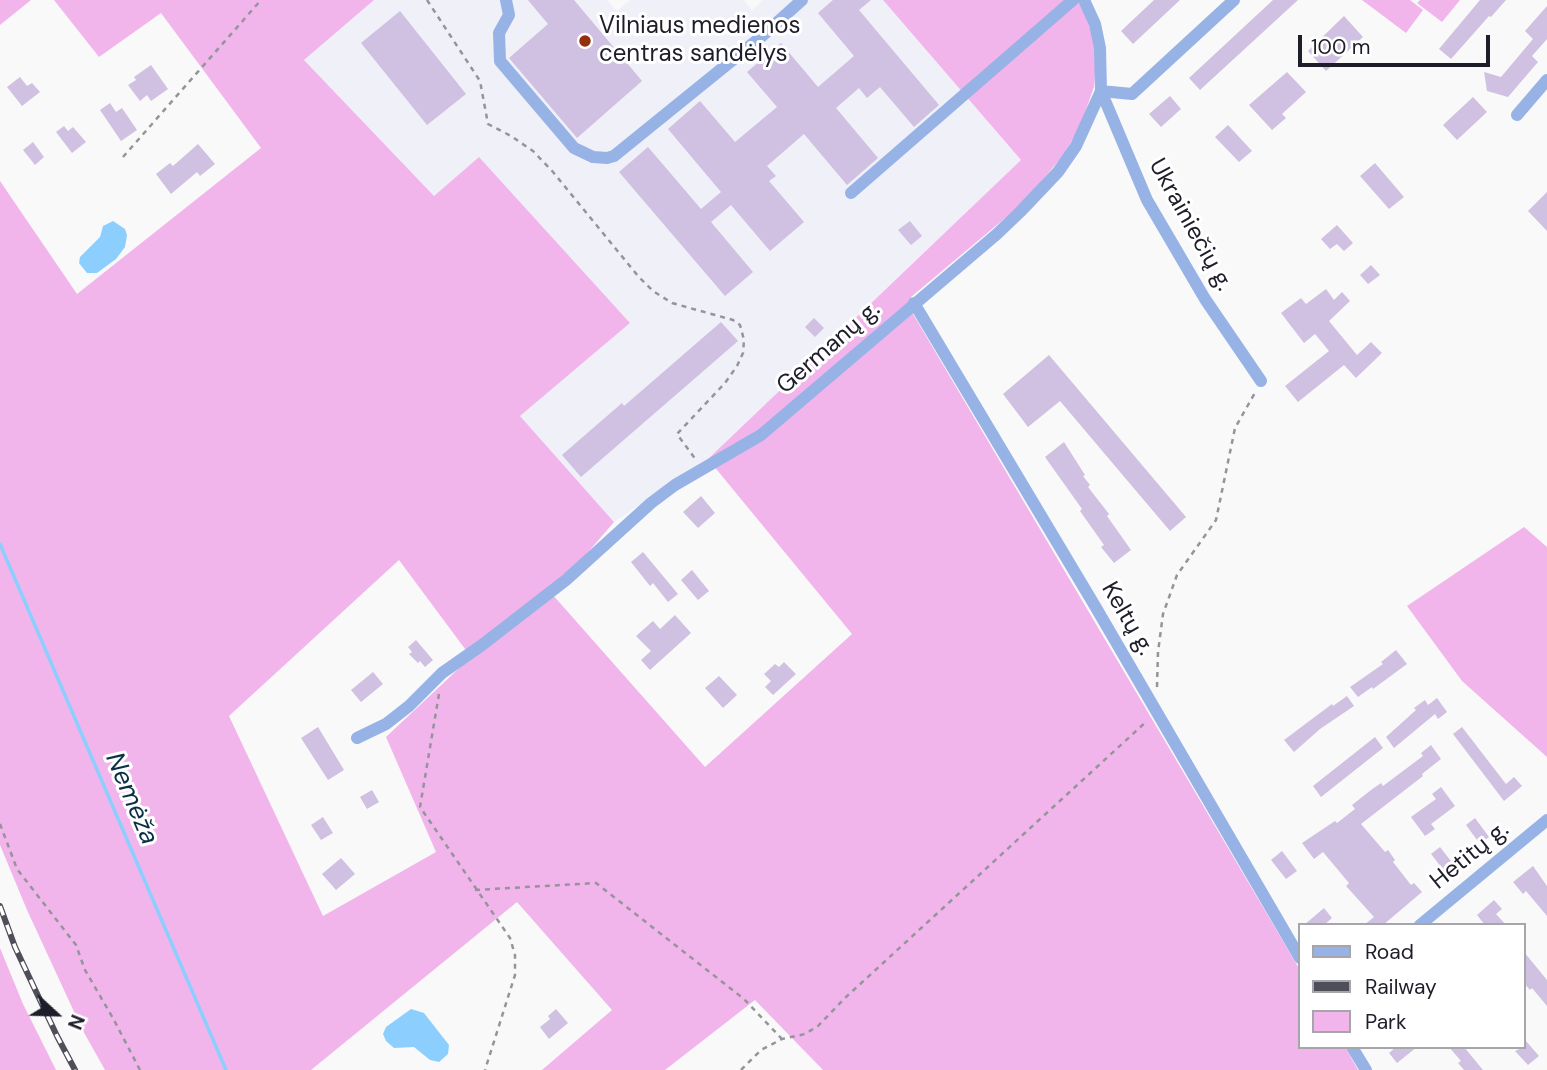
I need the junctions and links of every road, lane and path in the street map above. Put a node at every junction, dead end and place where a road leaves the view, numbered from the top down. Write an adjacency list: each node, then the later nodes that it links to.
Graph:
1 (261, 0): 11 (path)
2 (427, 0): 15 (path)
3 (506, 0): 4 (street)
4 (802, 0)
5 (1073, 0): 12 (street)
6 (1084, 0): 9 (street, Ukrainiečių g.)
7 (1234, 0): 9 (street)
8 (1547, 80): 10 (street)
9 (1101, 90): 13 (street, Germanų g.); 14 (street, Ukrainiečių g.)
10 (1517, 115)
11 (123, 156)
12 (851, 193)
13 (914, 303): 15 (street, Germanų g.); 18 (street, Keltų g.)
14 (1261, 381): 17 (path)
15 (703, 468): 16 (street, Germanų g.)
16 (442, 673): 19 (street, Germanų g.); 22 (path)
17 (1157, 689)
18 (1156, 713): 24 (street, Keltų g.); 25 (path)
19 (357, 738)
20 (1547, 820): 23 (street, Hetitų g.)
21 (0, 824): 27 (path)
22 (475, 890): 25 (path); 28 (path)
23 (1422, 923)
24 (1298, 955)
25 (782, 1039): 29 (path)
26 (1353, 1049): 30 (street)
27 (140, 1070)
28 (485, 1070)
29 (741, 1070)
30 (1366, 1070)

